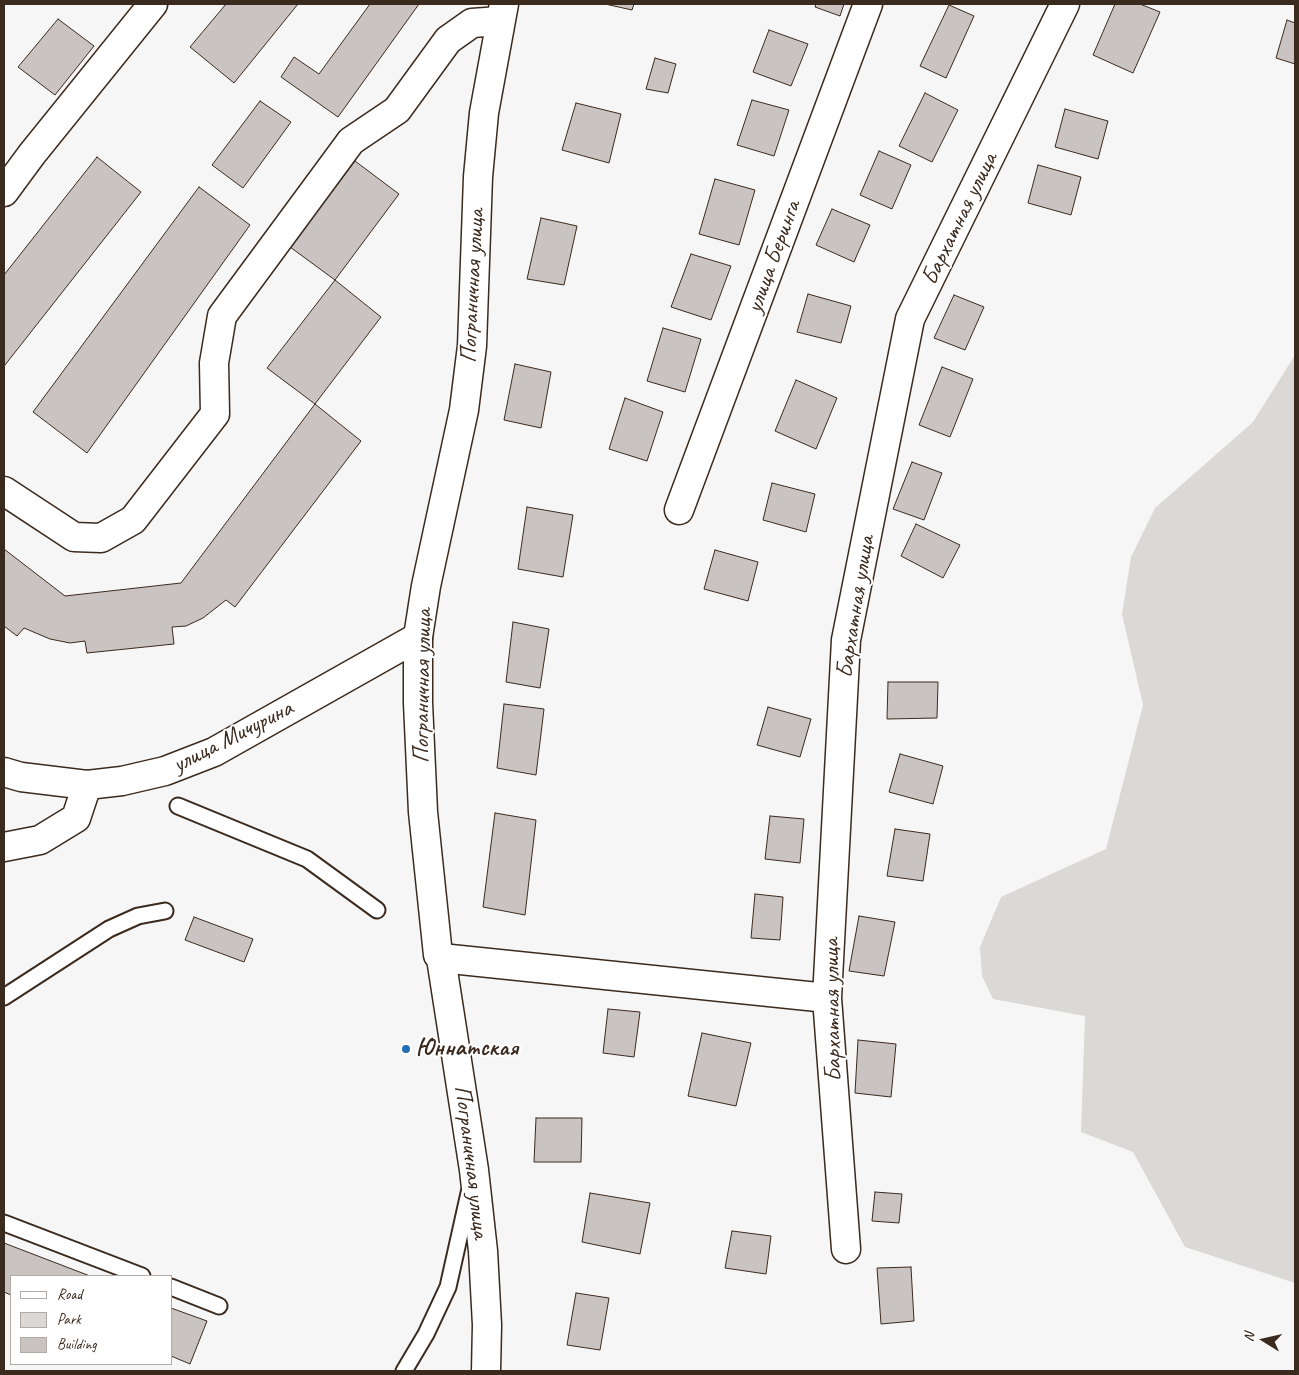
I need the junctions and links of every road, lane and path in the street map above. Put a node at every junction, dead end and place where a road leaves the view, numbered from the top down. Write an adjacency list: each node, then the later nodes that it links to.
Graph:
1 (153, 4): 5 (street)
2 (868, 4): 7 (street, улица Беринга)
3 (1065, 4): 17 (street, Бархатная улица)
4 (502, 12): 6 (street); 8 (street, Пограничная улица)
5 (4, 192)
6 (4, 491)
7 (679, 510)
8 (418, 637): 10 (street, улица Мичурина); 15 (street, Пограничная улица)
9 (4, 772): 10 (street, улица Мичурина)
10 (87, 785): 12 (street)
11 (178, 806): 13 (lane)
12 (4, 847)
13 (377, 910)
14 (165, 911): 16 (lane)
15 (441, 958): 17 (street); 18 (street, Пограничная улица)
16 (4, 997)
17 (827, 998): 20 (street, Бархатная улица)
18 (474, 1170): 24 (lane); 25 (street, Пограничная улица)
19 (4, 1223): 21 (lane)
20 (846, 1249)
21 (139, 1275)
22 (172, 1287): 23 (lane)
23 (220, 1306)
24 (404, 1371)
25 (486, 1371)

